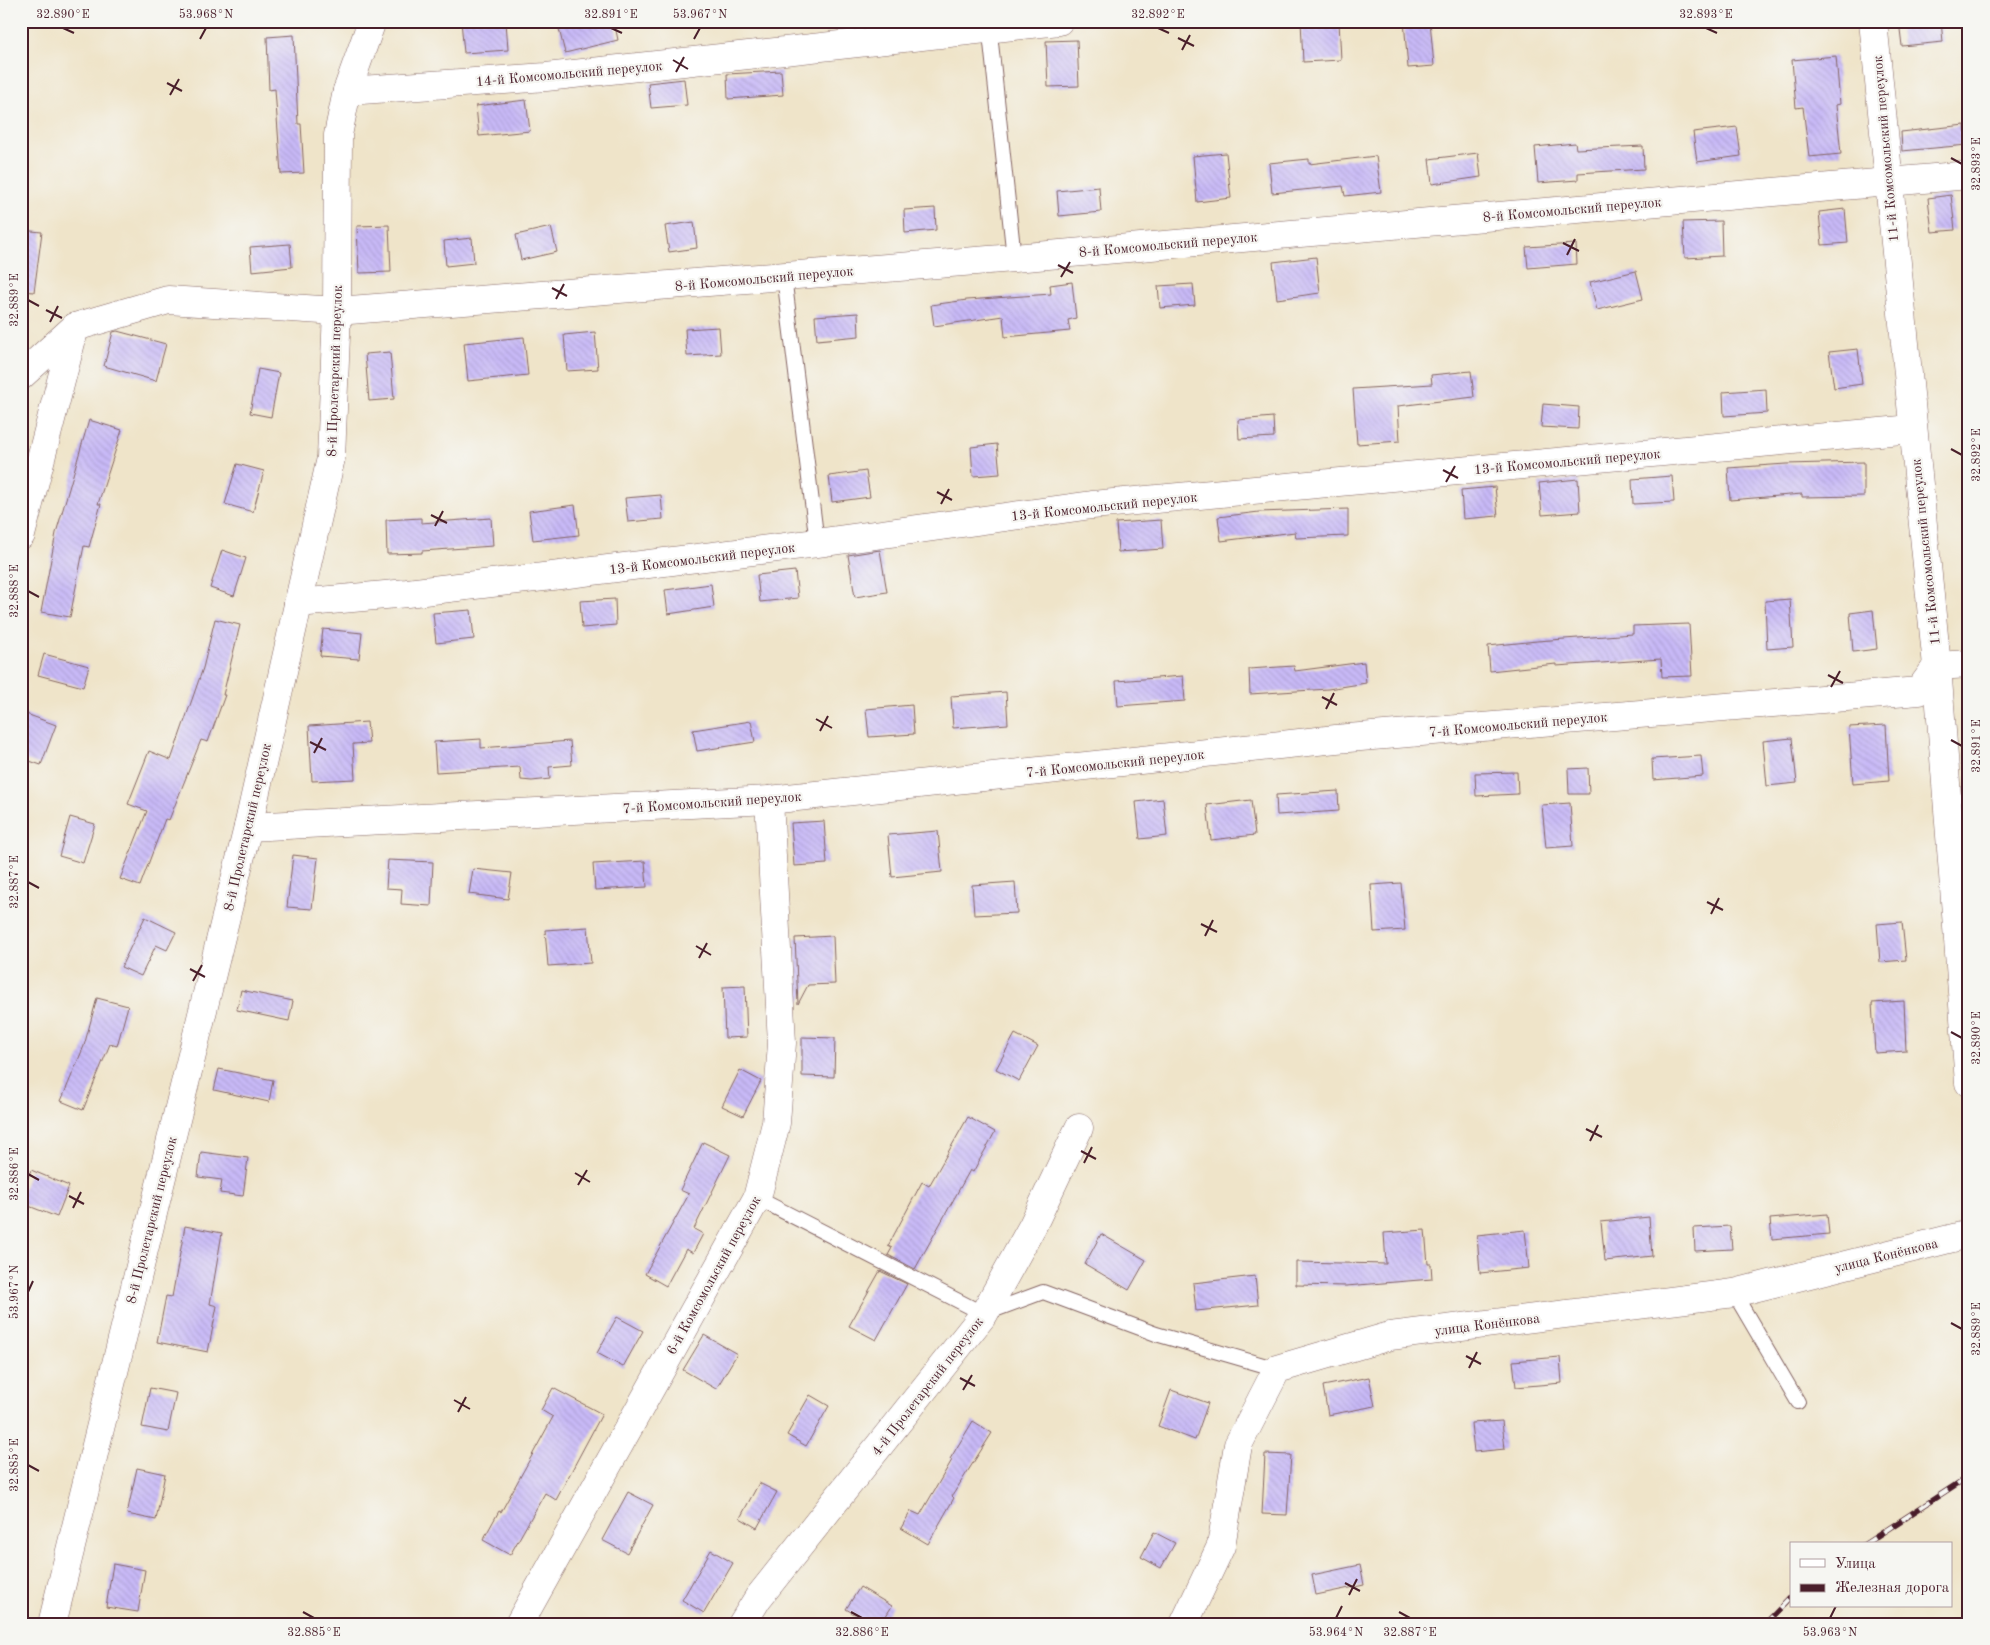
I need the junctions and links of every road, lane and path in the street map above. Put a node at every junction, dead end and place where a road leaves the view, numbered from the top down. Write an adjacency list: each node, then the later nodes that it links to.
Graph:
1 (372, 21): 5 (street, 8-й Пролетарский переулок)
2 (1059, 21): 4 (street, 14-й Комсомольский переулок)
3 (1873, 21): 7 (street, 11-й Комсомольский переулок)
4 (989, 24): 5 (street, 14-й Комсомольский переулок); 8 (lane)
5 (347, 91): 10 (street, 8-й Пролетарский переулок)
6 (1969, 175): 7 (street, 8-й Комсомольский переулок)
7 (1888, 182): 8 (street, 8-й Комсомольский переулок); 13 (street, 11-й Комсомольский переулок)
8 (1014, 258): 9 (street, 8-й Комсомольский переулок)
9 (784, 276): 10 (street, 8-й Комсомольский переулок); 15 (lane)
10 (337, 311): 11 (street, 8-й Комсомольский переулок); 16 (street, 8-й Пролетарский переулок)
11 (75, 327): 12 (street); 14 (street)
12 (21, 376)
13 (1912, 429): 15 (street, 13-й Комсомольский переулок); 18 (street, 11-й Комсомольский переулок)
14 (21, 535)
15 (817, 544): 16 (street, 13-й Комсомольский переулок)
16 (298, 603): 20 (street, 8-й Пролетарский переулок)
17 (1969, 664): 18 (street)
18 (1937, 666): 19 (street, 7-й Комсомольский переулок); 21 (street, 11-й Комсомольский переулок)
19 (769, 800): 20 (street, 7-й Комсомольский переулок); 23 (street, 6-й Комсомольский переулок)
20 (248, 827): 29 (street, 8-й Пролетарский переулок)
21 (1969, 1083)
22 (1079, 1128): 26 (street, 4-й Пролетарский переулок)
23 (758, 1198): 26 (lane); 30 (street, 6-й Комсомольский переулок)
24 (1969, 1234): 25 (street, улица Конёнкова)
25 (1734, 1293): 27 (street, улица Конёнкова); 28 (lane)
26 (984, 1314): 27 (lane); 31 (street, 4-й Пролетарский переулок)
27 (1277, 1369): 32 (street)
28 (1798, 1402)
29 (52, 1624)
30 (519, 1624)
31 (742, 1624)
32 (1184, 1624)

